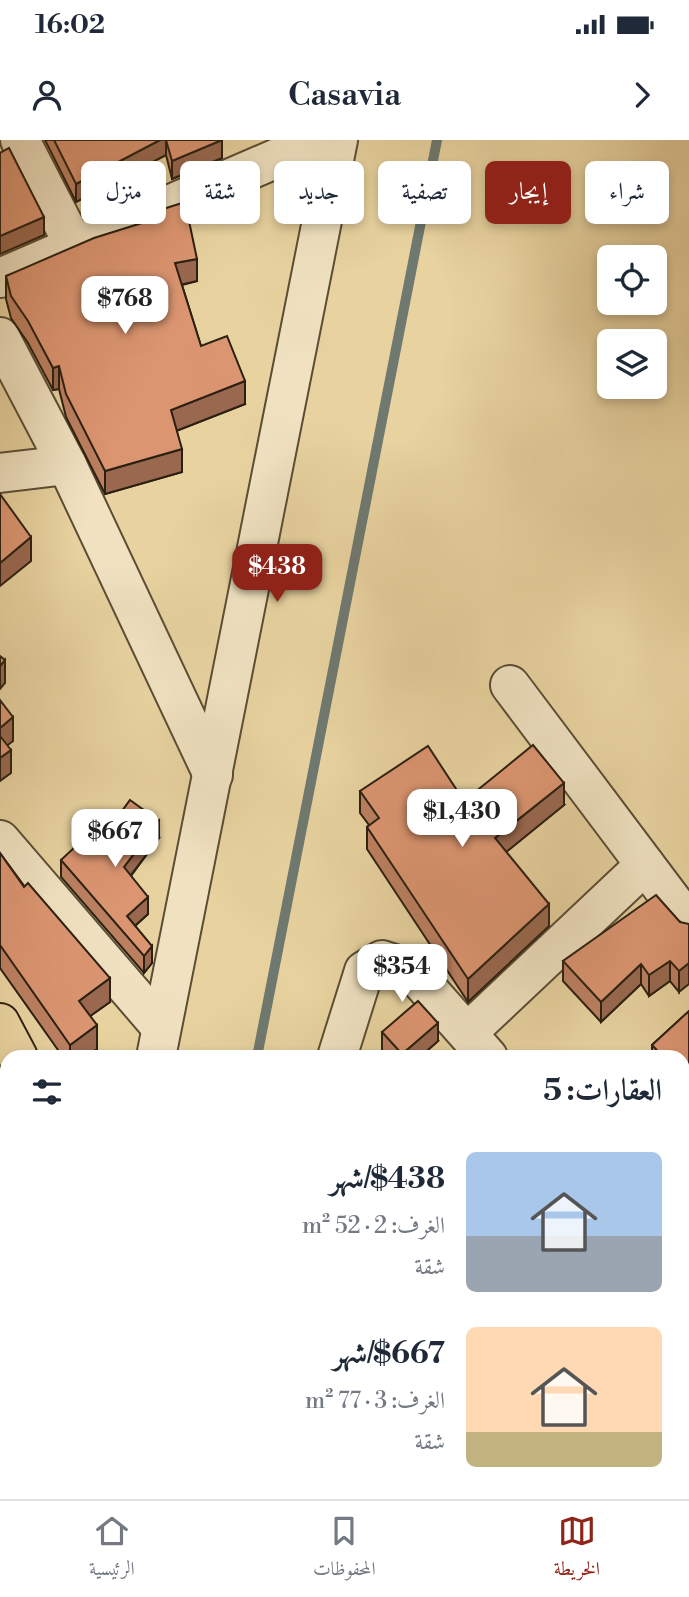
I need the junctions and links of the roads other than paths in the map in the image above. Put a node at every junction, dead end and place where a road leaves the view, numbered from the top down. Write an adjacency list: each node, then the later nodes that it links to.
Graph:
1 (20, 140): 4 (street)
2 (319, 140): 4 (street)
3 (338, 140): 10 (street)
4 (74, 245): 5 (street)
5 (0, 278)
6 (0, 337): 7 (street)
7 (67, 465): 8 (street); 10 (street)
8 (0, 473)
9 (510, 684): 12 (street)
10 (212, 775): 15 (street)
11 (0, 840): 15 (street)
12 (645, 865): 13 (street); 16 (street)
13 (689, 923)
14 (0, 1023): 17 (main road)
15 (159, 1042)
16 (478, 1044): 18 (street)
17 (14, 1050)
18 (339, 1050)

